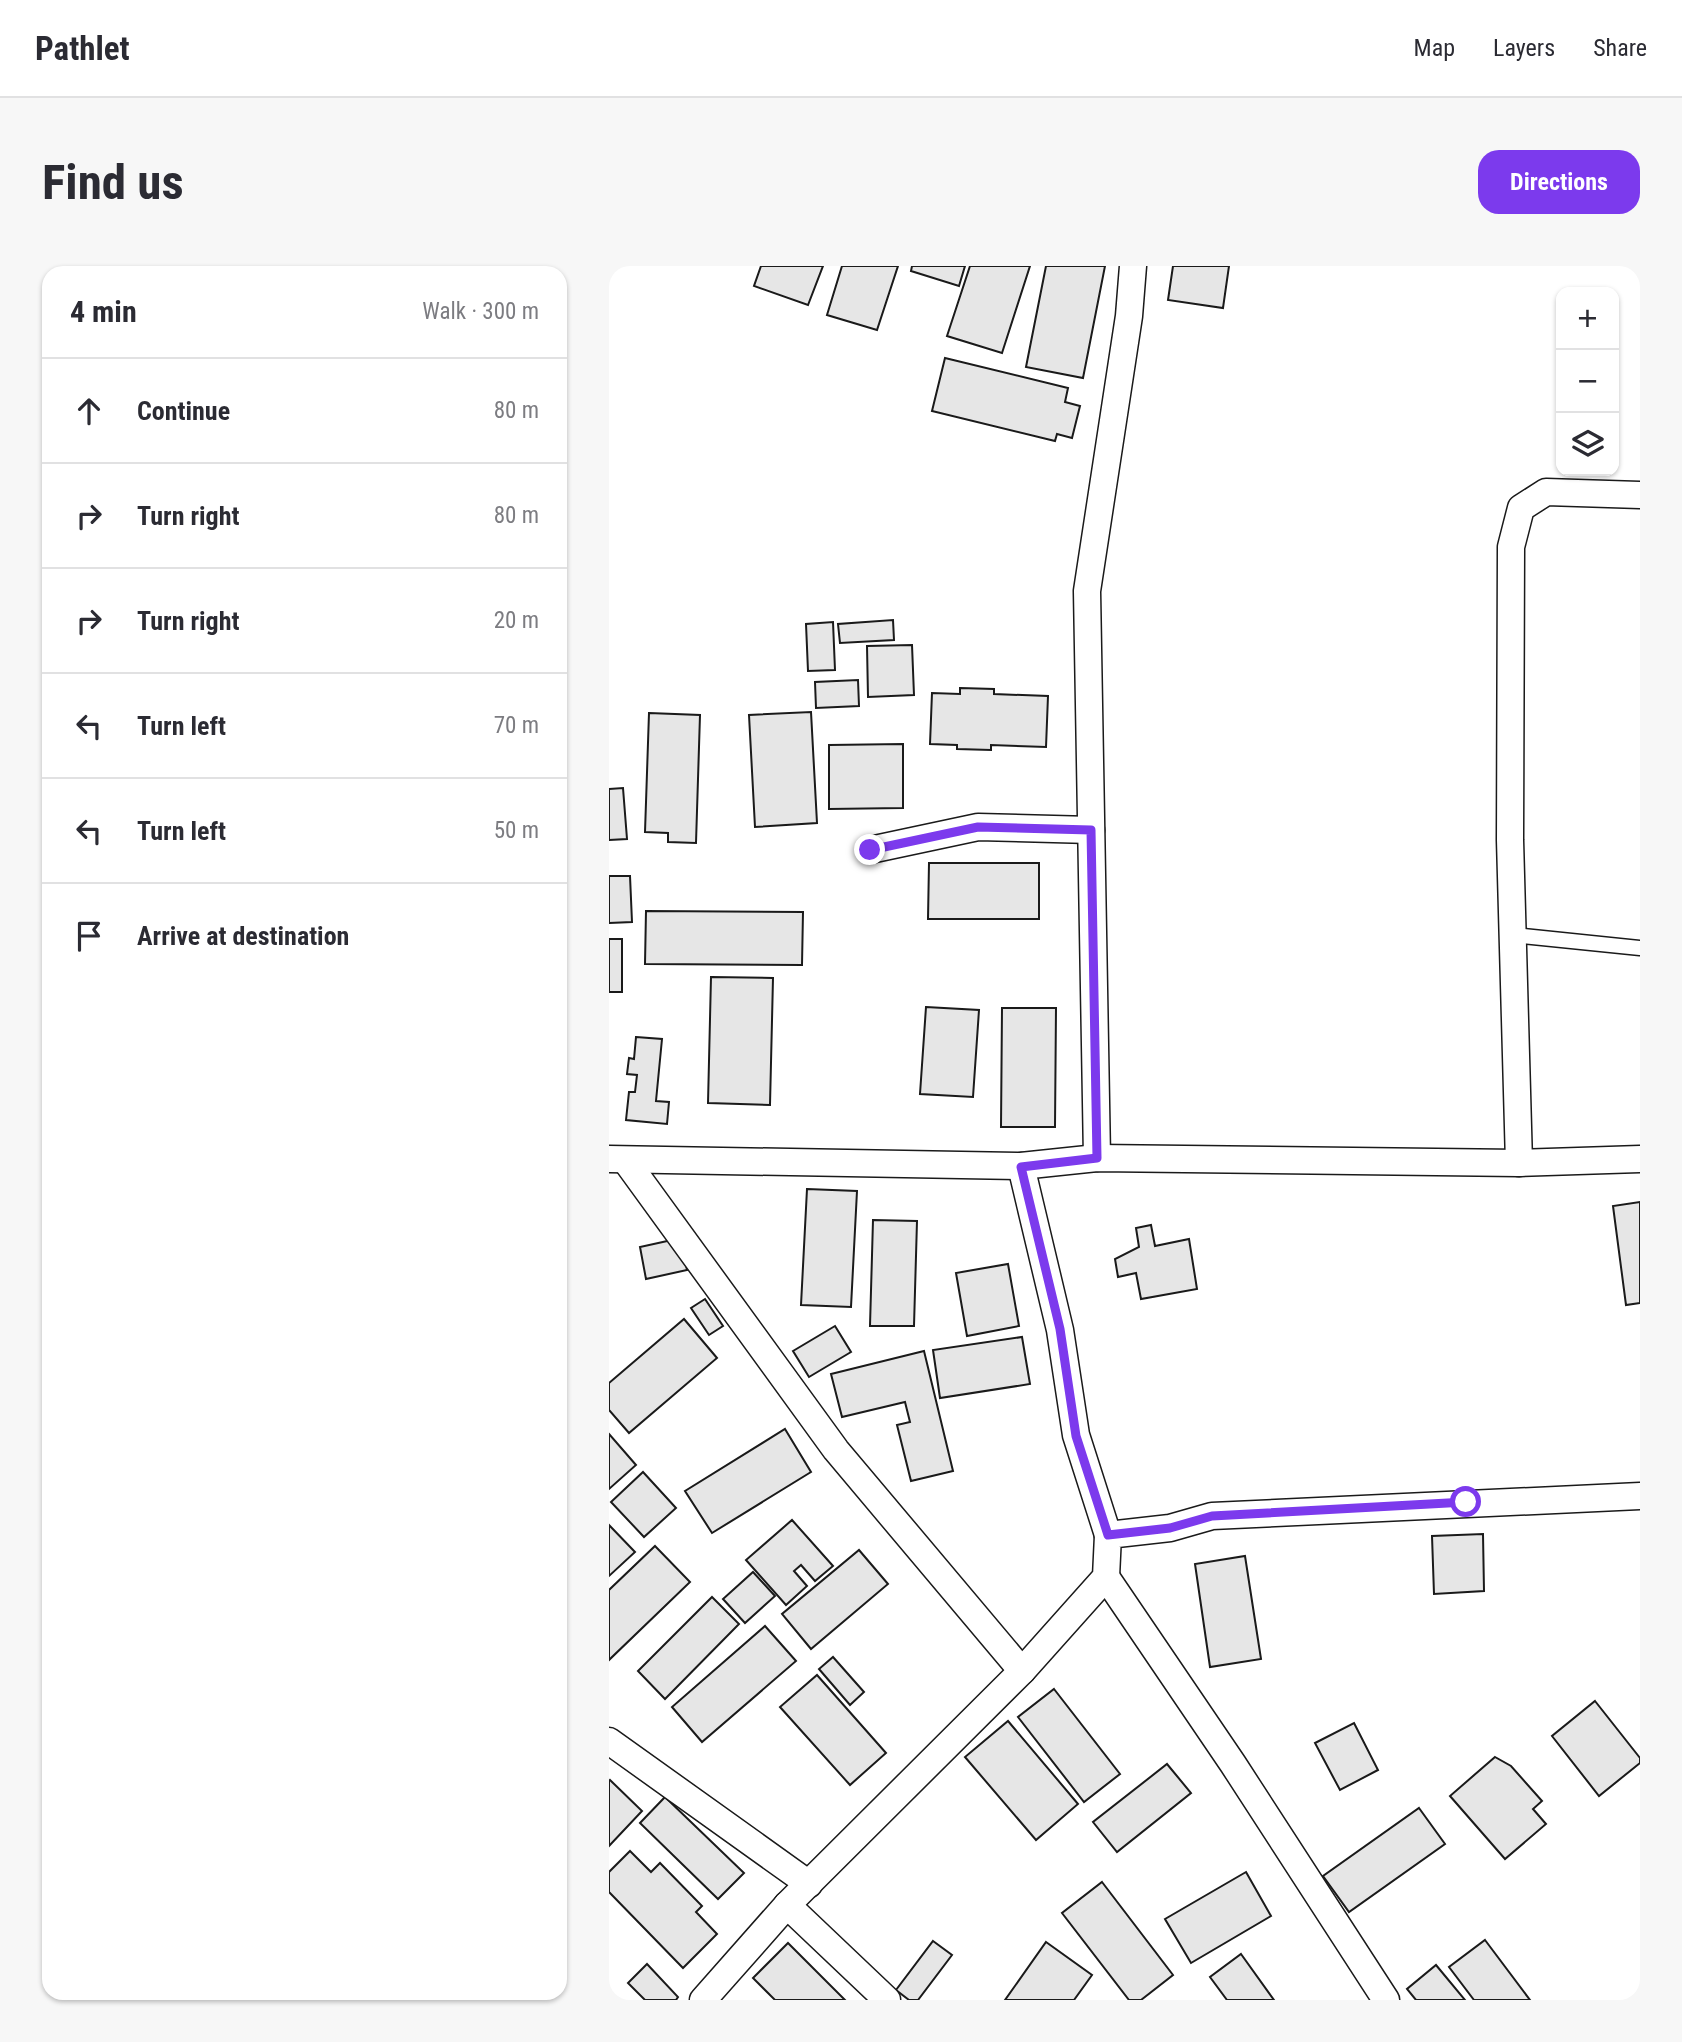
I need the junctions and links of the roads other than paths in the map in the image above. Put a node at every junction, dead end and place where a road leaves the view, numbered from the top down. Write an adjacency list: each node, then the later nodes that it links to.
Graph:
1 (1133, 266): 3 (street)
2 (1640, 495): 5 (street)
3 (1091, 830): 4 (street); 7 (street)
4 (870, 850)
5 (1513, 935): 6 (lane); 10 (street)
6 (1640, 948)
7 (1097, 1158): 10 (street); 11 (street)
8 (1640, 1159): 10 (street)
9 (617, 1160): 11 (street); 15 (street)
10 (1519, 1163)
11 (1021, 1167): 13 (street)
12 (1640, 1496): 13 (street)
13 (1108, 1535): 14 (street)
14 (1106, 1577): 15 (street); 21 (street)
15 (1022, 1671): 17 (street)
16 (609, 1741): 17 (street)
17 (809, 1884): 18 (street)
18 (787, 1905): 19 (street); 20 (street)
19 (703, 2000)
20 (887, 2000)
21 (1386, 2000)

